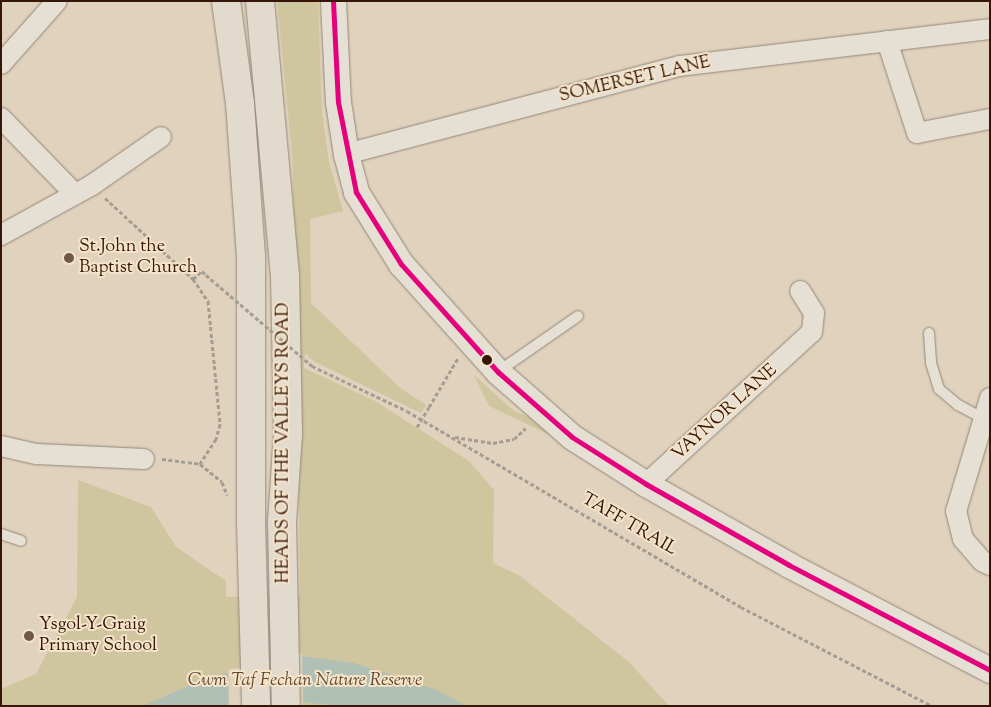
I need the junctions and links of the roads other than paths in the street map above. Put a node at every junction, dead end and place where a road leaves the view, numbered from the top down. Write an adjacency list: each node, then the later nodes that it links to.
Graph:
1 (57, 1): 7 (street)
2 (226, 1): 26 (highway, HEADS OF THE VALLEYS ROAD)
3 (260, 1): 27 (highway, HEADS OF THE VALLEYS ROAD)
4 (333, 1): 11 (street)
5 (990, 29): 6 (street, SOMERSET LANE)
6 (887, 41): 9 (street); 11 (street, SOMERSET LANE)
7 (1, 64)
8 (1, 118): 12 (street)
9 (990, 119)
10 (161, 138): 12 (street)
11 (346, 154): 17 (street)
12 (84, 189): 13 (street)
13 (1, 235)
14 (800, 290): 21 (street, VAYNOR LANE)
15 (578, 316): 17 (lane)
16 (929, 333): 18 (lane)
17 (498, 372): 21 (street)
18 (987, 405): 24 (street)
19 (1, 446): 20 (street)
20 (144, 459)
21 (646, 484): 25 (street)
22 (1, 534): 23 (lane)
23 (21, 541)
24 (990, 565)
25 (990, 670)
26 (256, 706)
27 (286, 706)

